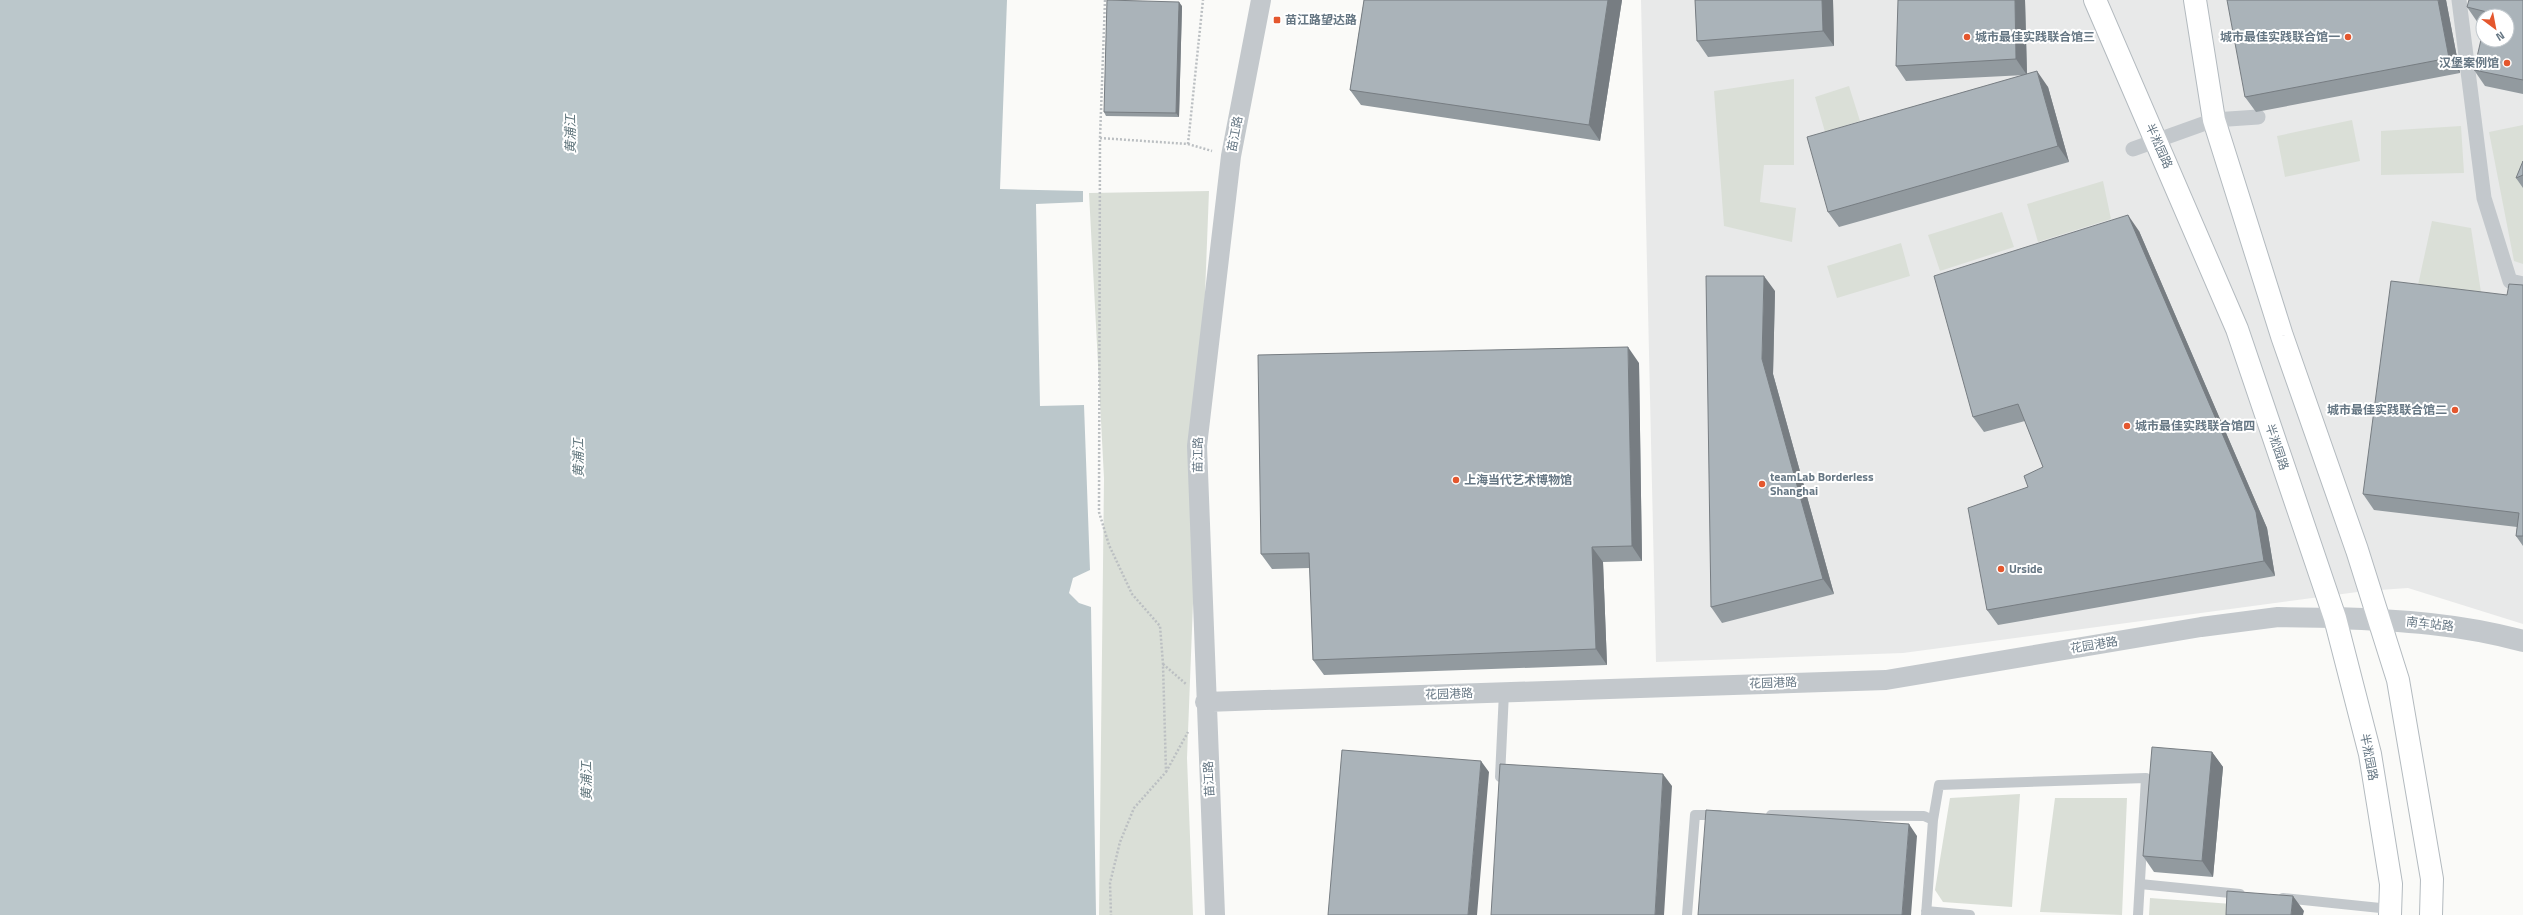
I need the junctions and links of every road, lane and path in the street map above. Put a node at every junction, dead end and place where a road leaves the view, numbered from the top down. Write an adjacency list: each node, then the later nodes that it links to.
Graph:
1 (1105, 0): 9 (path)
2 (1203, 0): 11 (path)
3 (1260, 0): 13 (street, 苗江路)
4 (2095, 0): 10 (main road, 半淞园路)
5 (2195, 0): 8 (main road)
6 (2459, 0): 14 (street)
7 (2258, 117): 8 (street)
8 (2214, 120): 10 (street); 16 (main road)
9 (1100, 138): 11 (path); 18 (path)
10 (2157, 140): 12 (street); 15 (main road, 半淞园路)
11 (1188, 144): 13 (path)
12 (2133, 149)
13 (1231, 156): 20 (street, 苗江路)
14 (2523, 284)
15 (2335, 618): 16 (street, 南车站路); 19 (street, 花园港路); 29 (main road, 半淞园路)
16 (2380, 620): 17 (street, 南车站路); 36 (main road)
17 (2523, 641)
18 (1163, 664): 20 (path); 21 (path)
19 (1504, 692): 20 (street, 花园港路); 22 (lane)
20 (1205, 702): 21 (path); 32 (street, 苗江路)
21 (1166, 772): 31 (path)
22 (1500, 788)
23 (1726, 815): 33 (lane)
24 (1758, 815): 25 (lane)
25 (1933, 820): 26 (lane); 30 (lane)
26 (2140, 884): 27 (lane); 35 (lane)
27 (2250, 895)
28 (2273, 897): 29 (lane)
29 (2390, 912)
30 (1926, 913): 34 (lane)
31 (1111, 915)
32 (1215, 915)
33 (1686, 915)
34 (1970, 915)
35 (2138, 915)
36 (2431, 915)

